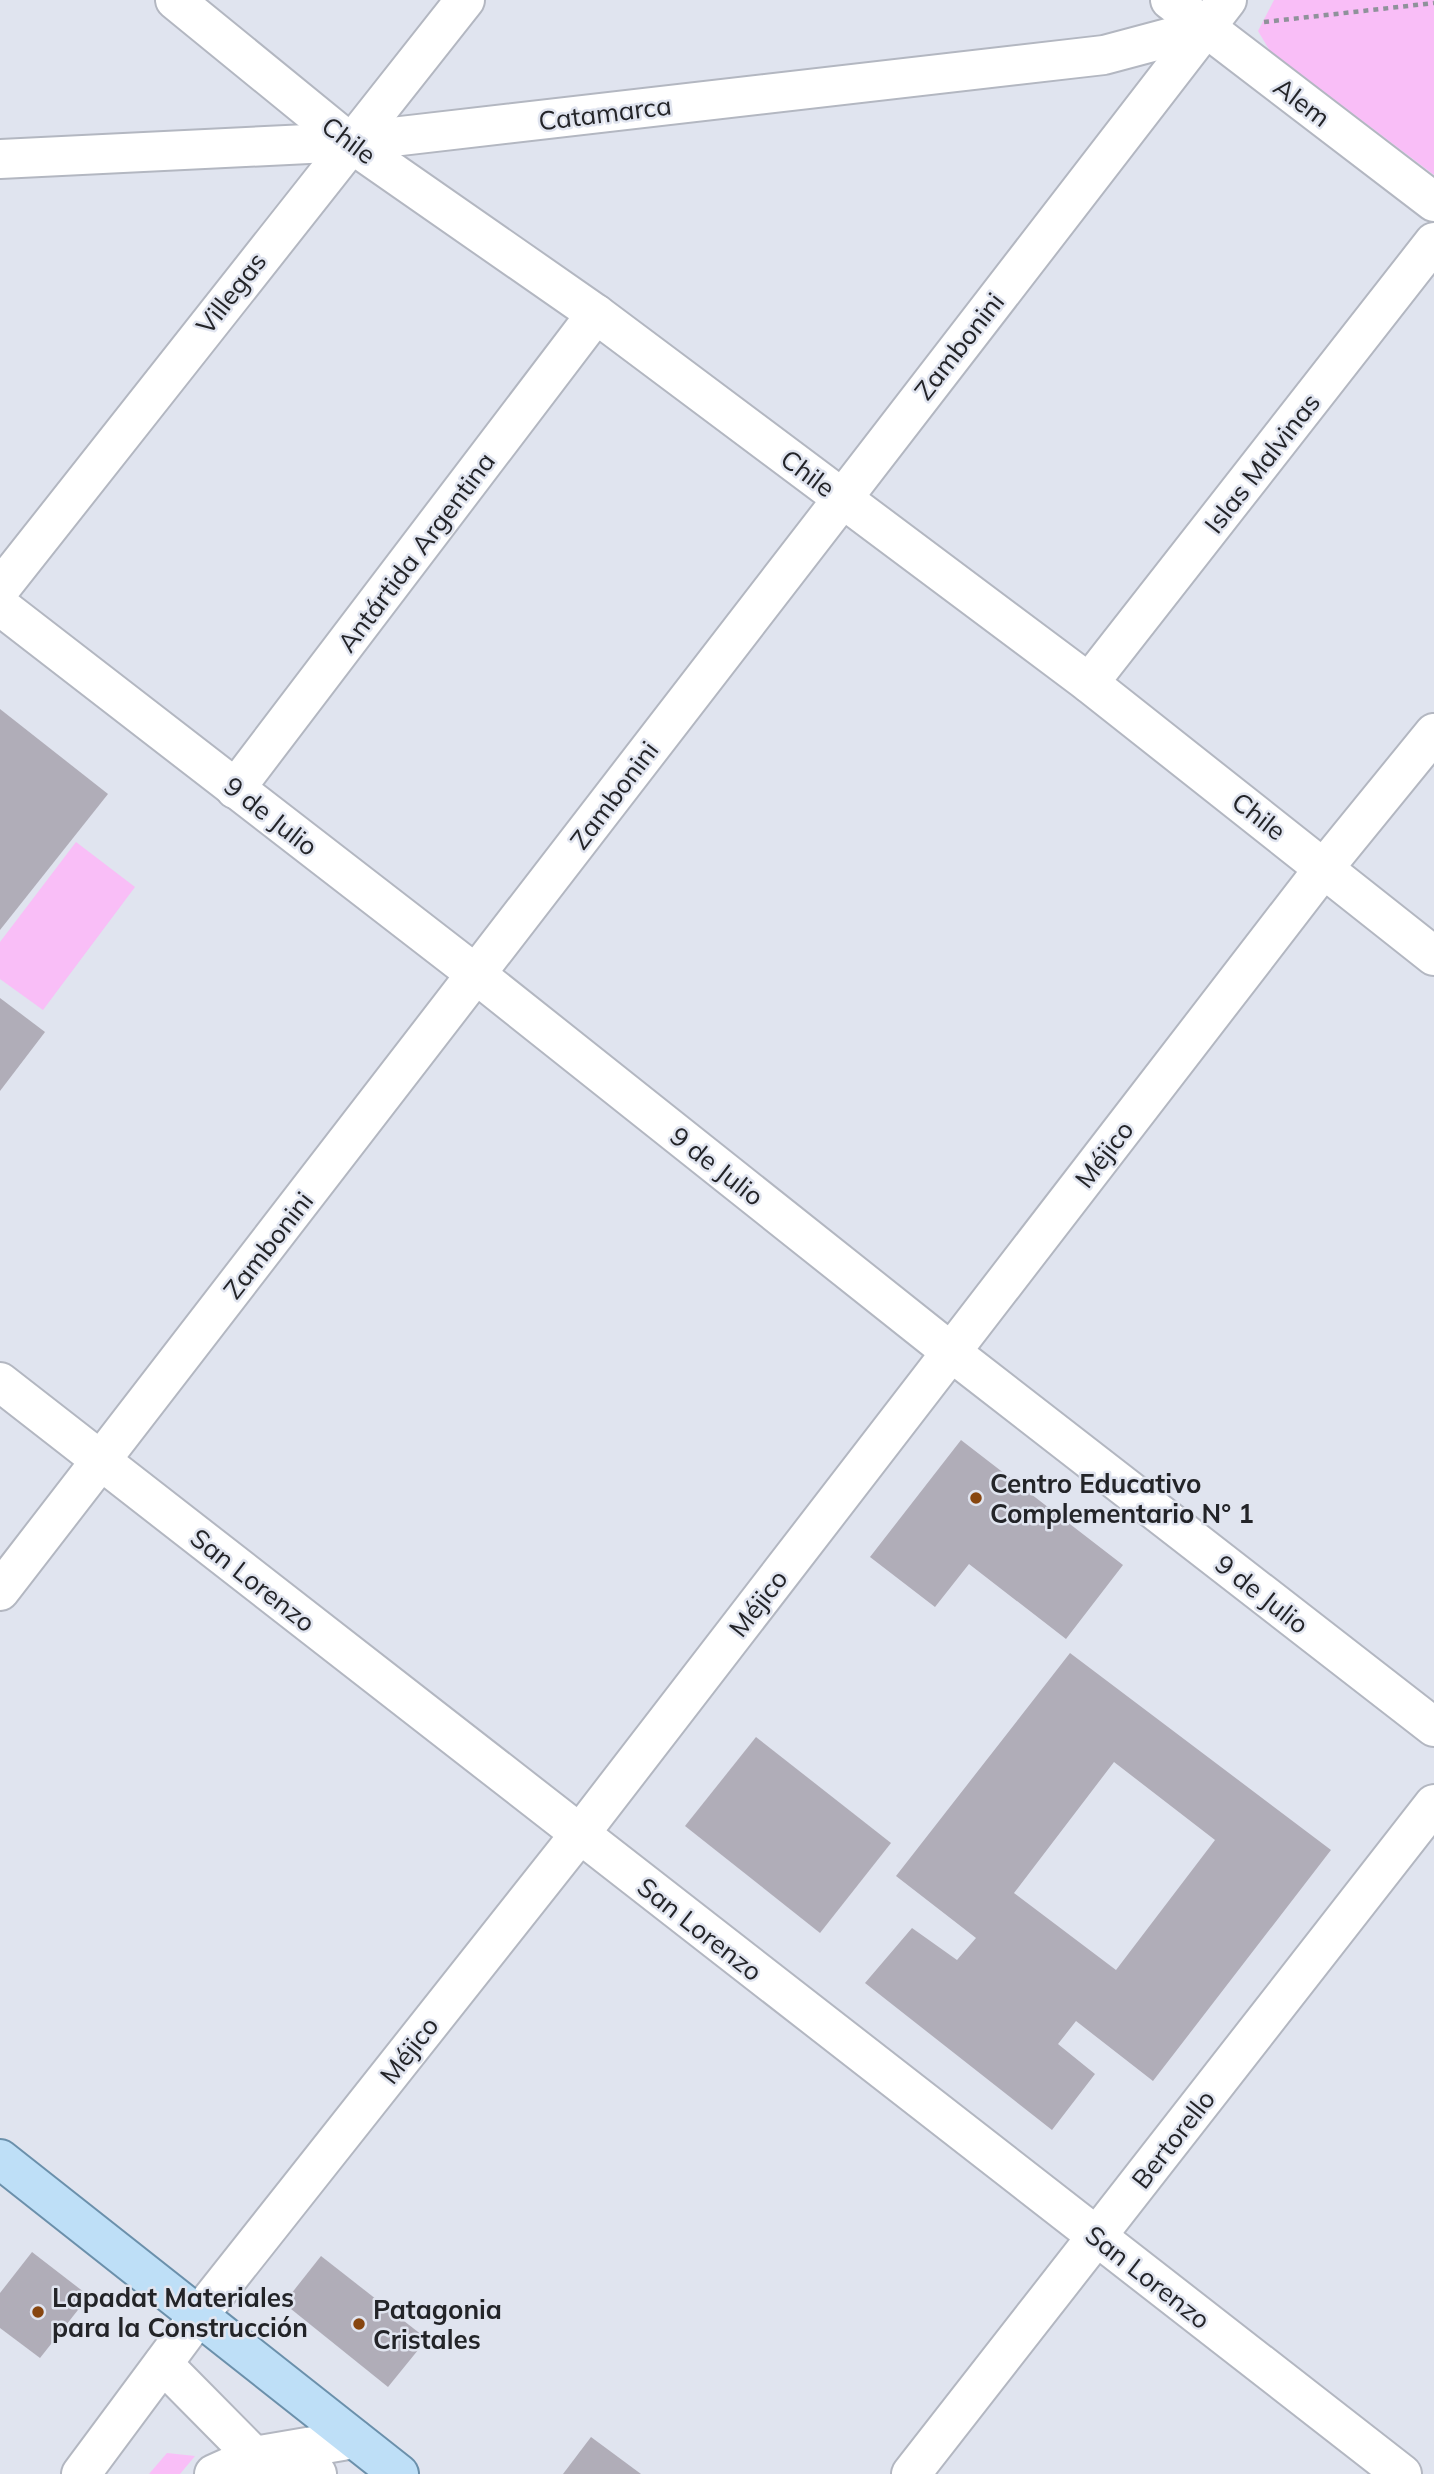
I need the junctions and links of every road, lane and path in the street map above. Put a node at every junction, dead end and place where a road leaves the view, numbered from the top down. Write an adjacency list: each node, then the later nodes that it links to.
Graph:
1 (175, 0): 6 (street, Chile)
2 (465, 0): 6 (street, Villegas)
3 (1170, 0): 5 (street, Alem)
4 (1434, 3): 5 (path)
5 (1216, 14): 6 (street, Catamarca); 8 (street, Alem); 11 (street, Zambonini)
6 (349, 142): 7 (street, Catamarca); 10 (street, Chile); 12 (street, Villegas)
7 (0, 159)
8 (1434, 202)
9 (1434, 242): 14 (street, Islas Malvinas)
10 (596, 314): 11 (street, Chile); 16 (street, Antártida Argentina)
11 (840, 498): 14 (street, Chile); 19 (street, Zambonini)
12 (0, 589)
13 (0, 606): 16 (street, 9 de Julio)
14 (1089, 683): 17 (street, Chile)
15 (1434, 733): 17 (street, Méjico)
16 (235, 789): 19 (street, 9 de Julio)
17 (1324, 868): 18 (street, Chile); 20 (street, Méjico)
18 (1434, 956)
19 (477, 975): 20 (street, 9 de Julio); 22 (street, Zambonini)
20 (951, 1352): 24 (street, 9 de Julio); 26 (street, Méjico)
21 (0, 1382): 22 (street, San Lorenzo)
22 (100, 1460): 23 (street, Zambonini); 26 (street, San Lorenzo)
23 (0, 1591)
24 (1434, 1727)
25 (1434, 1804): 28 (street, Bertorello)
26 (579, 1835): 28 (street, San Lorenzo); 29 (street, Méjico)
27 (0, 2159): 29 (main road)
28 (1096, 2237): 37 (street, Bertorello); 38 (street, San Lorenzo)
29 (199, 2315): 30 (street, Méjico); 31 (main road)
30 (163, 2364): 32 (street); 33 (street, Méjico)
31 (354, 2439): 32 (street); 36 (main road)
32 (254, 2456): 34 (street); 35 (street)
33 (82, 2474)
34 (214, 2474)
35 (317, 2474)
36 (399, 2474)
37 (911, 2474)
38 (1402, 2474)

